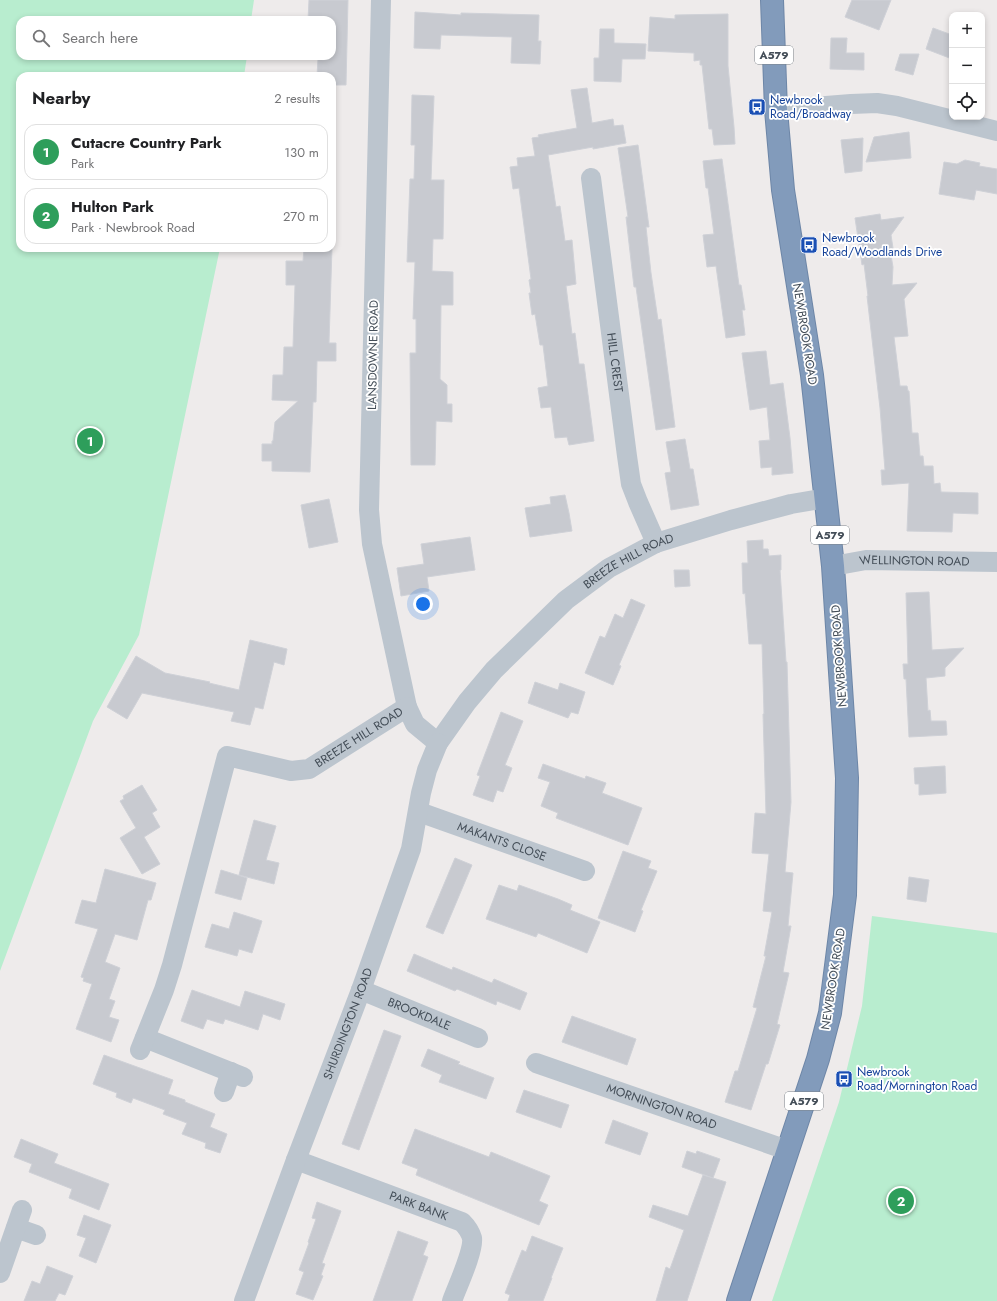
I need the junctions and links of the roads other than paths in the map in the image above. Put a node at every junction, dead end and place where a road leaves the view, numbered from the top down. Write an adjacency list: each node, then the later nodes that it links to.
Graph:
1 (382, 0): 10 (street, LANSDOWNE ROAD)
2 (772, 0): 3 (highway, NEWBROOK ROAD / A579)
3 (776, 110): 4 (street); 6 (highway, NEWBROOK ROAD / A579)
4 (997, 131)
5 (591, 178): 7 (street, HILL CREST)
6 (826, 498): 7 (street, BREEZE HILL ROAD); 9 (highway, NEWBROOK ROAD / A579)
7 (656, 543): 11 (street, BREEZE HILL ROAD)
8 (997, 562): 9 (street, WELLINGTON ROAD)
9 (833, 566): 18 (highway, NEWBROOK ROAD / A579)
10 (407, 707): 11 (street, BREEZE HILL ROAD); 17 (street, BREEZE HILL ROAD)
11 (438, 743): 12 (street, SHURDINGTON ROAD)
12 (418, 812): 13 (street, MAKANTS CLOSE); 14 (street, SHURDINGTON ROAD)
13 (585, 871)
14 (361, 990): 15 (street, BROOKDALE); 19 (street, SHURDINGTON ROAD)
15 (478, 1038)
16 (536, 1063): 18 (street, MORNINGTON ROAD)
17 (224, 1092)
18 (787, 1150): 24 (highway, NEWBROOK ROAD / A579)
19 (296, 1160): 22 (street, SHURDINGTON ROAD); 23 (street, PARK BANK)
20 (36, 1235): 21 (street)
21 (0, 1273)
22 (244, 1301)
23 (452, 1301)
24 (738, 1301)

